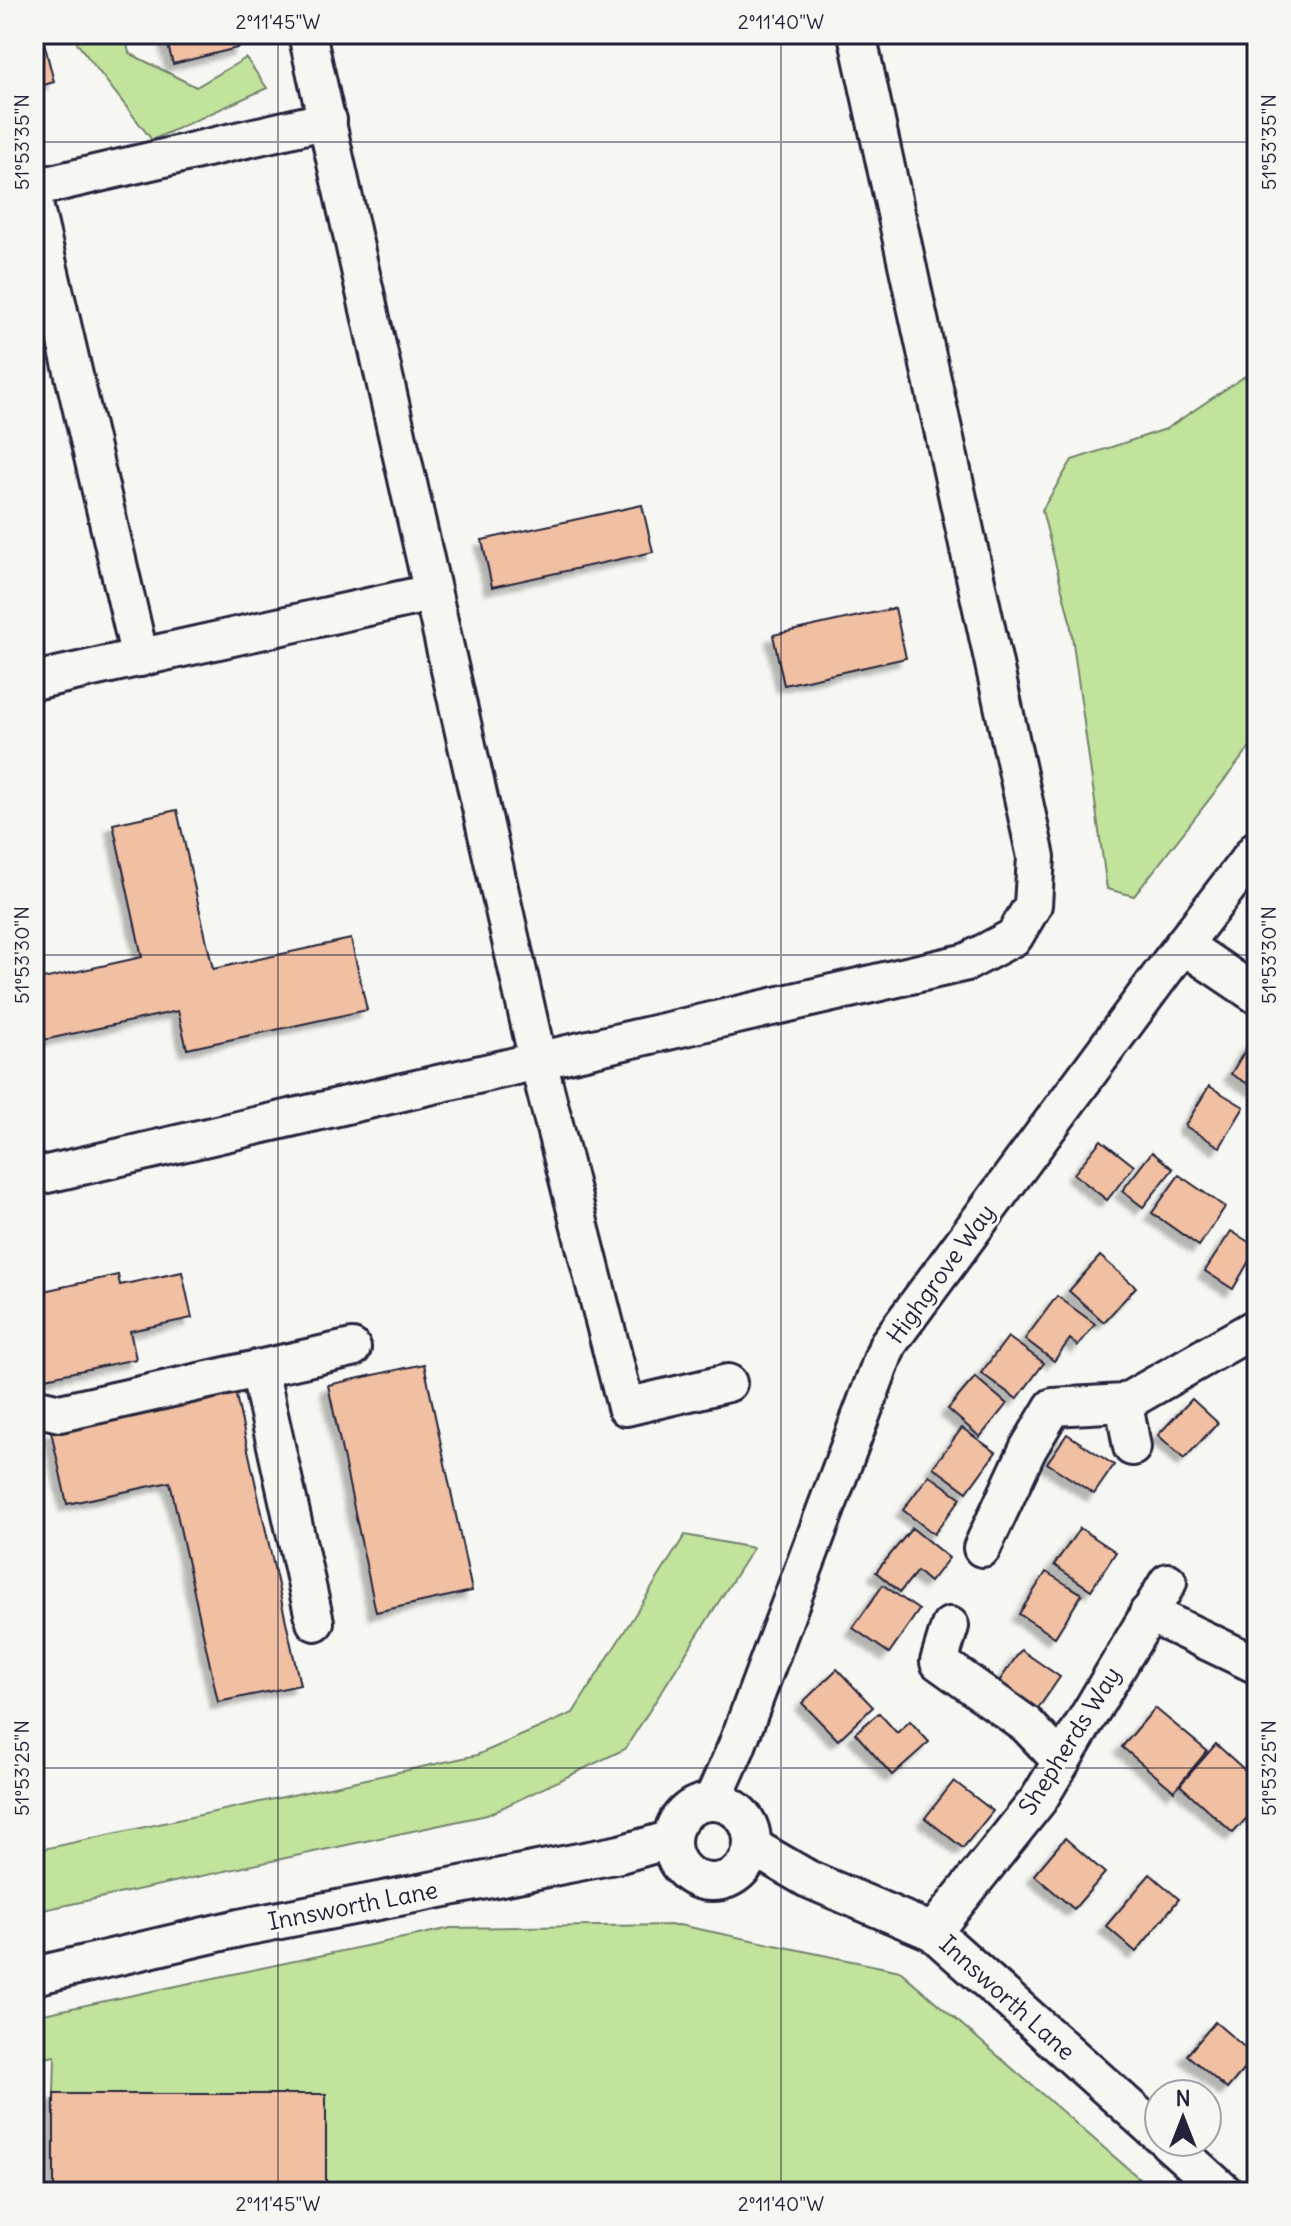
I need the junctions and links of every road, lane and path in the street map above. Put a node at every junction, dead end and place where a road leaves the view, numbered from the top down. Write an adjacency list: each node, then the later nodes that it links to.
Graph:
1 (307, 34): 3 (street)
2 (857, 34): 12 (street)
3 (328, 120): 4 (street); 6 (street)
4 (34, 188)
5 (34, 204): 7 (street)
6 (431, 593): 7 (street); 12 (street)
7 (140, 658): 8 (street)
8 (34, 681)
9 (1257, 849): 10 (street, Highgrove Way)
10 (1183, 945): 11 (street); 28 (street, Highgrove Way)
11 (1257, 995)
12 (538, 1061): 13 (street); 17 (street)
13 (34, 1177)
14 (1257, 1327): 18 (street)
15 (352, 1348): 16 (street)
16 (259, 1369): 19 (street); 24 (street)
17 (728, 1383)
18 (1124, 1403): 20 (street); 21 (street)
19 (34, 1407)
20 (1132, 1447)
21 (982, 1548)
22 (1168, 1582): 23 (street, Shepherds Way)
23 (1148, 1613): 26 (street); 27 (street, Shepherds Way)
24 (315, 1622)
25 (950, 1626): 27 (street)
26 (1257, 1665)
27 (1061, 1761): 31 (street, Shepherds Way)
28 (712, 1802): 29 (street); 30 (street)
29 (672, 1839): 30 (street); 32 (street, Innsworth Lane)
30 (753, 1847): 31 (street, Innsworth Lane)
31 (933, 1932): 33 (street, Innsworth Lane)
32 (34, 1976)
33 (1143, 2120)
34 (1186, 2158): 35 (street)
35 (1224, 2192)

